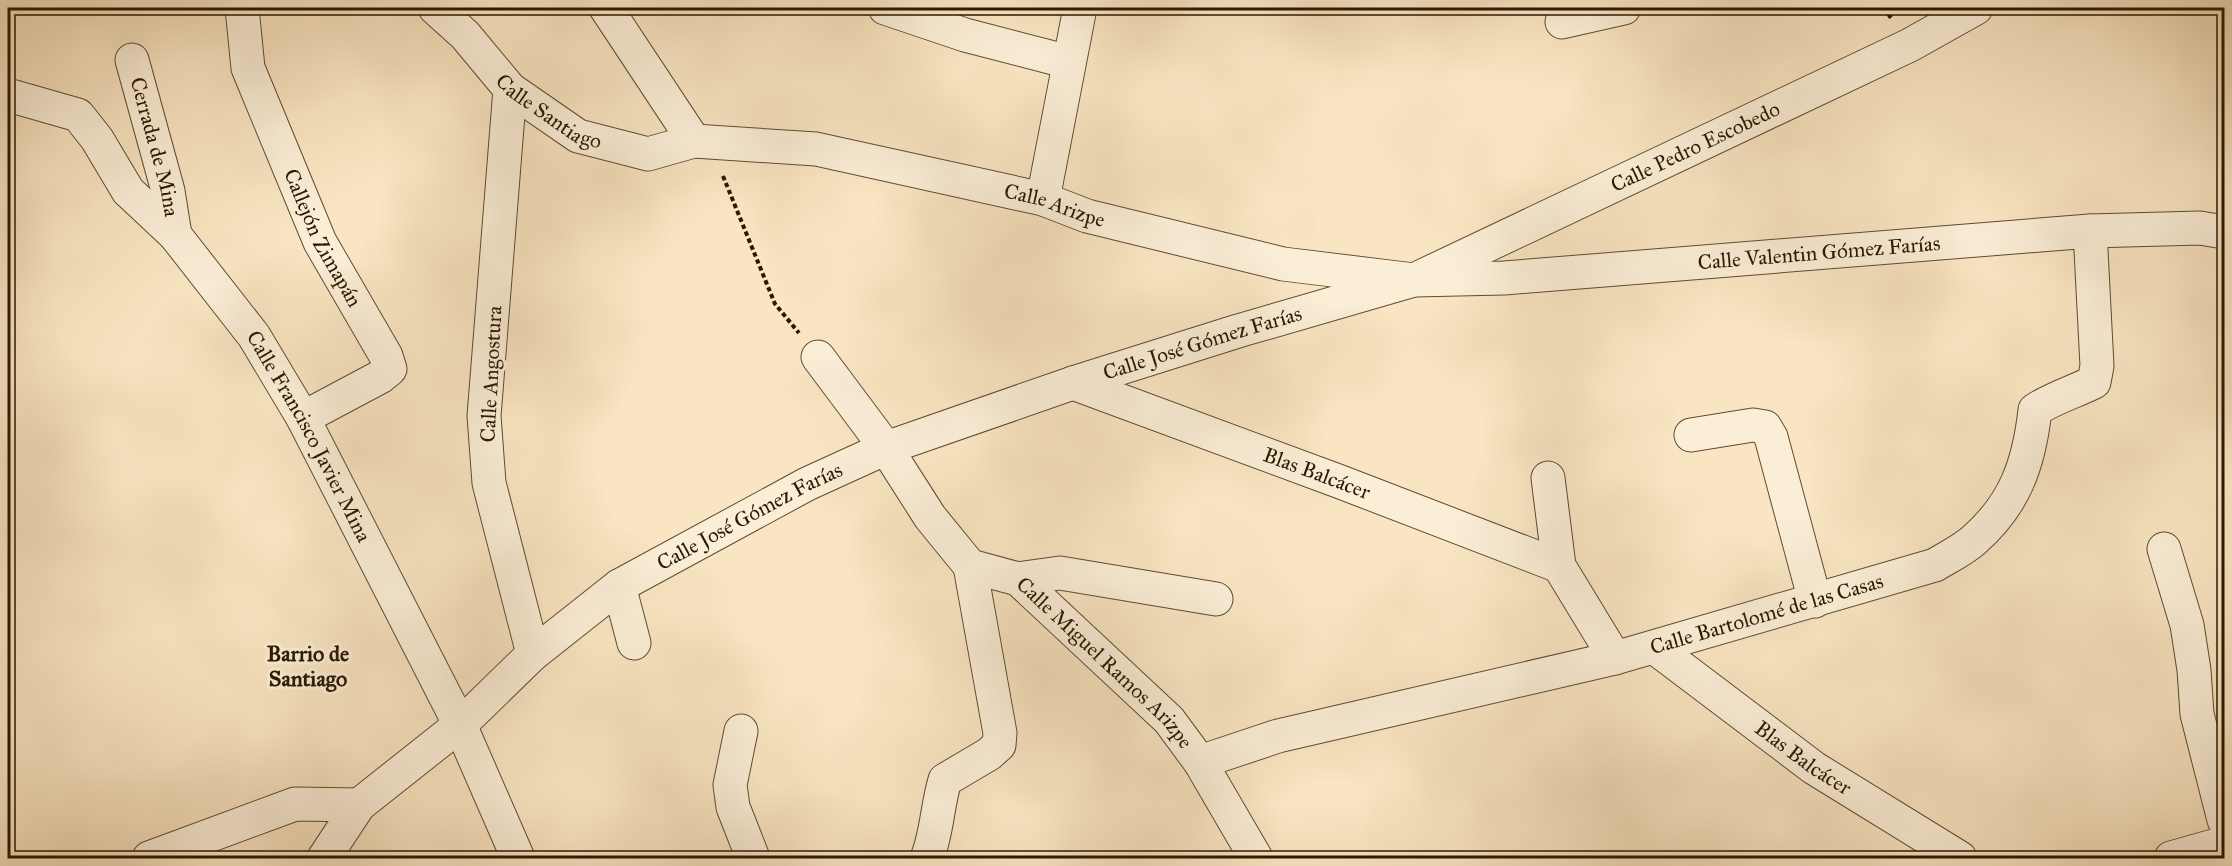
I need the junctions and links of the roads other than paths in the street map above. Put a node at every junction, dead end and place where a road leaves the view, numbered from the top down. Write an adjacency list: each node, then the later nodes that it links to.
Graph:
1 (242, 8): 21 (street, Callejón Zimapán)
2 (435, 8): 11 (street, Calle Santiago)
3 (606, 8): 13 (street)
4 (885, 8): 10 (street)
5 (1080, 8): 10 (street)
6 (1976, 8): 18 (street, Calle Pedro Escobedo)
7 (1608, 9): 8 (street)
8 (1562, 22)
9 (132, 60): 17 (street, Cerrada de Mina)
10 (1070, 62): 14 (street)
11 (510, 89): 13 (street, Calle Santiago); 34 (street, Calle Angostura)
12 (8, 94): 17 (street, Calle Francisco Javier Mina)
13 (702, 141): 14 (street, Calle Arizpe)
14 (1043, 199): 18 (street, Calle Arizpe)
15 (2216, 223): 16 (street, Calle Valentin Gómez Farías)
16 (2090, 231): 18 (street, Calle Valentin Gómez Farías); 31 (street, Calle Bartolomé de las Casas)
17 (176, 235): 21 (street, Calle Francisco Javier Mina)
18 (1414, 280): 20 (street, Calle José Gómez Farías)
19 (818, 357): 23 (street)
20 (1073, 383): 23 (street, Calle José Gómez Farías); 27 (street, Blas Balcácer)
21 (303, 418): 36 (street, Calle Francisco Javier Mina)
22 (1691, 435): 31 (street)
23 (886, 448): 26 (street); 29 (street, Calle José Gómez Farías)
24 (1548, 478): 27 (street)
25 (2164, 549): 37 (street)
26 (970, 566): 28 (street, Calle Miguel Ramos Arizpe); 47 (street)
27 (1559, 566): 35 (street)
28 (1018, 579): 30 (street); 39 (street, Calle Miguel Ramos Arizpe)
29 (619, 586): 32 (street); 34 (street, Calle José Gómez Farías)
30 (1216, 598)
31 (1815, 601): 33 (street, Calle Bartolomé de las Casas)
32 (634, 643)
33 (1654, 647): 35 (street, Calle Bartolomé de las Casas); 49 (street, Blas Balcácer)
34 (533, 654): 36 (street, Calle José Gómez Farías)
35 (1615, 658): 39 (street, Calle Bartolomé de las Casas)
36 (460, 725): 40 (street, Calle José Gómez Farías); 45 (street, Calle Francisco Javier Mina)
37 (2214, 729): 41 (street)
38 (741, 731): 46 (street)
39 (1200, 762): 48 (street, Calle Miguel Ramos Arizpe)
40 (359, 805): 43 (street); 44 (street, Calle José Gómez Farías)
41 (2224, 820)
42 (2224, 843): 50 (street)
43 (149, 858)
44 (324, 858)
45 (518, 858)
46 (753, 858)
47 (927, 858)
48 (1256, 858)
49 (1960, 858)
50 (2171, 858)

